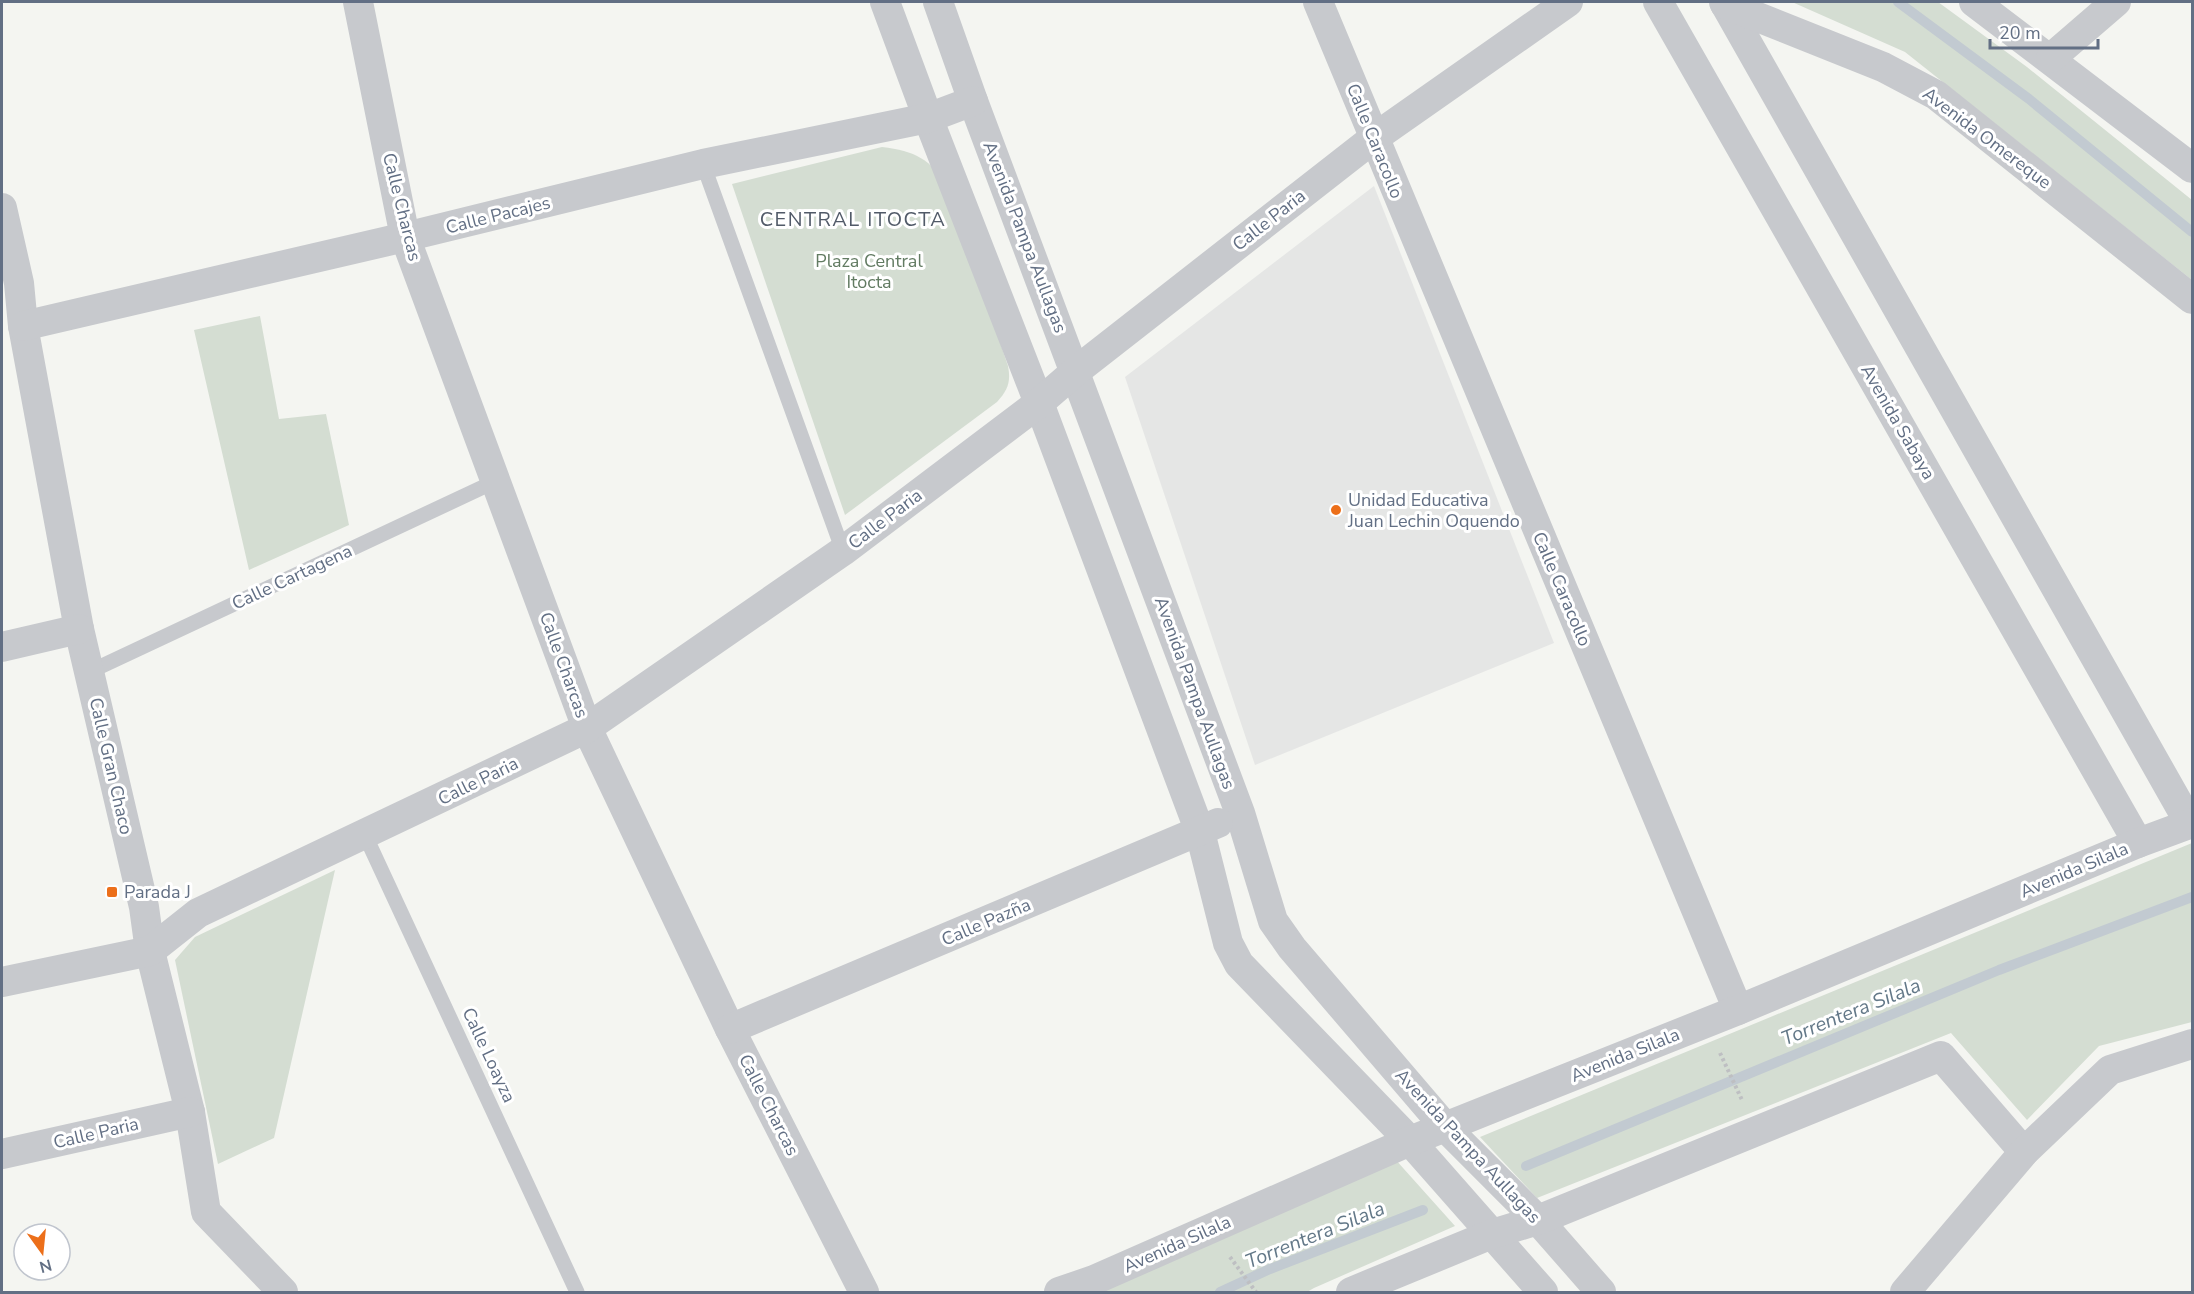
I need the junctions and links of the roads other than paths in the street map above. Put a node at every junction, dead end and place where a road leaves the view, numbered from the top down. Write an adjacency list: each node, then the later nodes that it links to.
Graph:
1 (358, 2): 17 (street, Calle Charcas)
2 (885, 2): 12 (street)
3 (938, 2): 11 (street, Avenida Pampa Aullagas)
4 (1318, 2): 13 (street, Calle Caracollo)
5 (1568, 2): 13 (street, Calle Paria)
6 (1658, 2): 33 (street, Avenida Sabaya)
7 (1974, 2): 10 (street)
8 (2116, 2): 10 (street)
9 (1725, 3): 19 (street, Avenida Omereque); 30 (street)
10 (2050, 58): 15 (street)
11 (972, 101): 12 (street, Calle Pacajes); 21 (street, Avenida Pampa Aullagas)
12 (928, 118): 14 (street, Calle Pacajes); 22 (street)
13 (1374, 138): 21 (street, Calle Paria); 36 (street, Calle Caracollo)
14 (703, 164): 17 (street, Calle Pacajes); 24 (lane)
15 (2193, 168)
16 (2, 208): 18 (street, Calle Gran Chaco)
17 (405, 237): 20 (street, Calle Pacajes); 23 (street, Calle Charcas)
18 (10, 284): 20 (street, Calle Gran Chaco)
19 (2193, 299)
20 (22, 326): 25 (street, Calle Gran Chaco)
21 (1076, 371): 22 (street, Calle Paria); 29 (street, Avenida Pampa Aullagas)
22 (1039, 403): 24 (street, Calle Paria); 31 (street)
23 (496, 481): 27 (lane, Calle Cartagena); 28 (street, Calle Charcas)
24 (843, 550): 28 (street, Calle Paria)
25 (79, 629): 26 (street); 27 (street, Calle Gran Chaco)
26 (2, 647)
27 (89, 672): 34 (street, Calle Gran Chaco)
28 (587, 729): 32 (street, Calle Paria); 37 (street, Calle Charcas)
29 (1240, 813): 31 (street, Calle Pazña); 40 (street, Avenida Pampa Aullagas)
30 (2191, 824): 33 (street, Avenida Silala)
31 (1200, 832): 37 (street, Calle Pazña); 41 (street)
32 (365, 835): 34 (street, Calle Paria); 47 (lane, Calle Loayza)
33 (2138, 843): 36 (street, Avenida Silala)
34 (150, 951): 35 (street); 39 (street, Calle Gran Chaco)
35 (2, 982)
36 (1738, 1010): 40 (street, Avenida Silala)
37 (730, 1029): 48 (street, Calle Charcas)
38 (2193, 1044): 42 (street)
39 (190, 1112): 43 (street, Calle Paria); 46 (street, Calle Gran Chaco)
40 (1446, 1128): 41 (street, Avenida Silala); 44 (street, Avenida Pampa Aullagas)
41 (1410, 1141): 45 (street); 49 (street, Avenida Silala)
42 (2024, 1152): 44 (street); 53 (street)
43 (2, 1154)
44 (1538, 1220): 45 (street); 52 (street, Avenida Pampa Aullagas)
45 (1492, 1234): 50 (street); 51 (street)
46 (284, 1293)
47 (577, 1293)
48 (864, 1293)
49 (1059, 1293)
50 (1352, 1293)
51 (1543, 1293)
52 (1601, 1293)
53 (1905, 1293)

